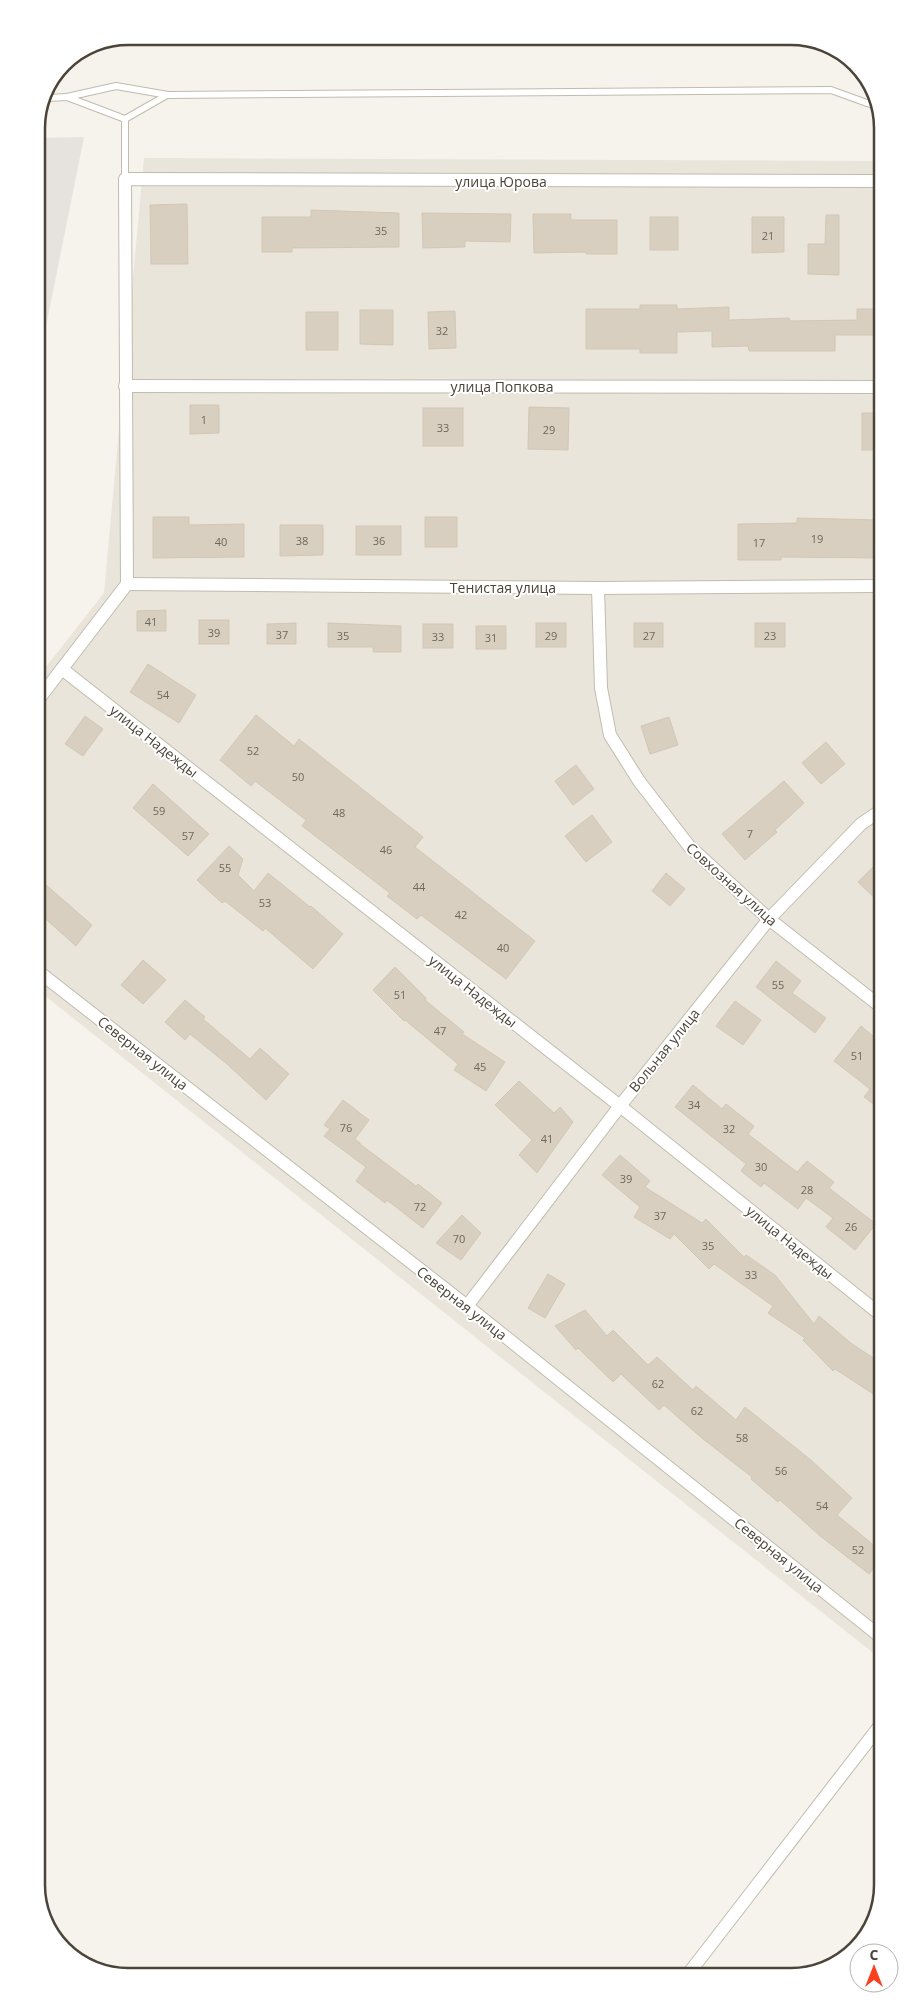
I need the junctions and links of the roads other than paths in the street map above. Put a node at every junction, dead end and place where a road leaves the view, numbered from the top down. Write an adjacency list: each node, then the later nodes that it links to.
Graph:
1 (168, 95): 2 (lane); 4 (lane); 5 (lane)
2 (67, 97): 3 (lane); 5 (lane)
3 (51, 98)
4 (871, 104)
5 (125, 119): 6 (lane)
6 (125, 178): 7 (street, улица Юрова); 8 (street)
7 (874, 181)
8 (125, 386): 9 (street, улица Попкова); 10 (street)
9 (874, 387)
10 (127, 584): 12 (street, Тенистая улица); 13 (street)
11 (874, 586): 12 (street, Тенистая улица)
12 (598, 588): 16 (street, Совхозная улица)
13 (62, 670): 14 (street); 19 (street, улица Надежды)
14 (45, 691)
15 (874, 815): 16 (street, Вольная улица)
16 (769, 919): 18 (street, Совхозная улица); 19 (street, Вольная улица)
17 (45, 977): 20 (street, Северная улица)
18 (874, 1001)
19 (620, 1106): 20 (street, Вольная улица); 21 (street, улица Надежды)
20 (467, 1306): 22 (street, Северная улица)
21 (874, 1309)
22 (874, 1632)
23 (874, 1733): 24 (street)
24 (693, 1968)

